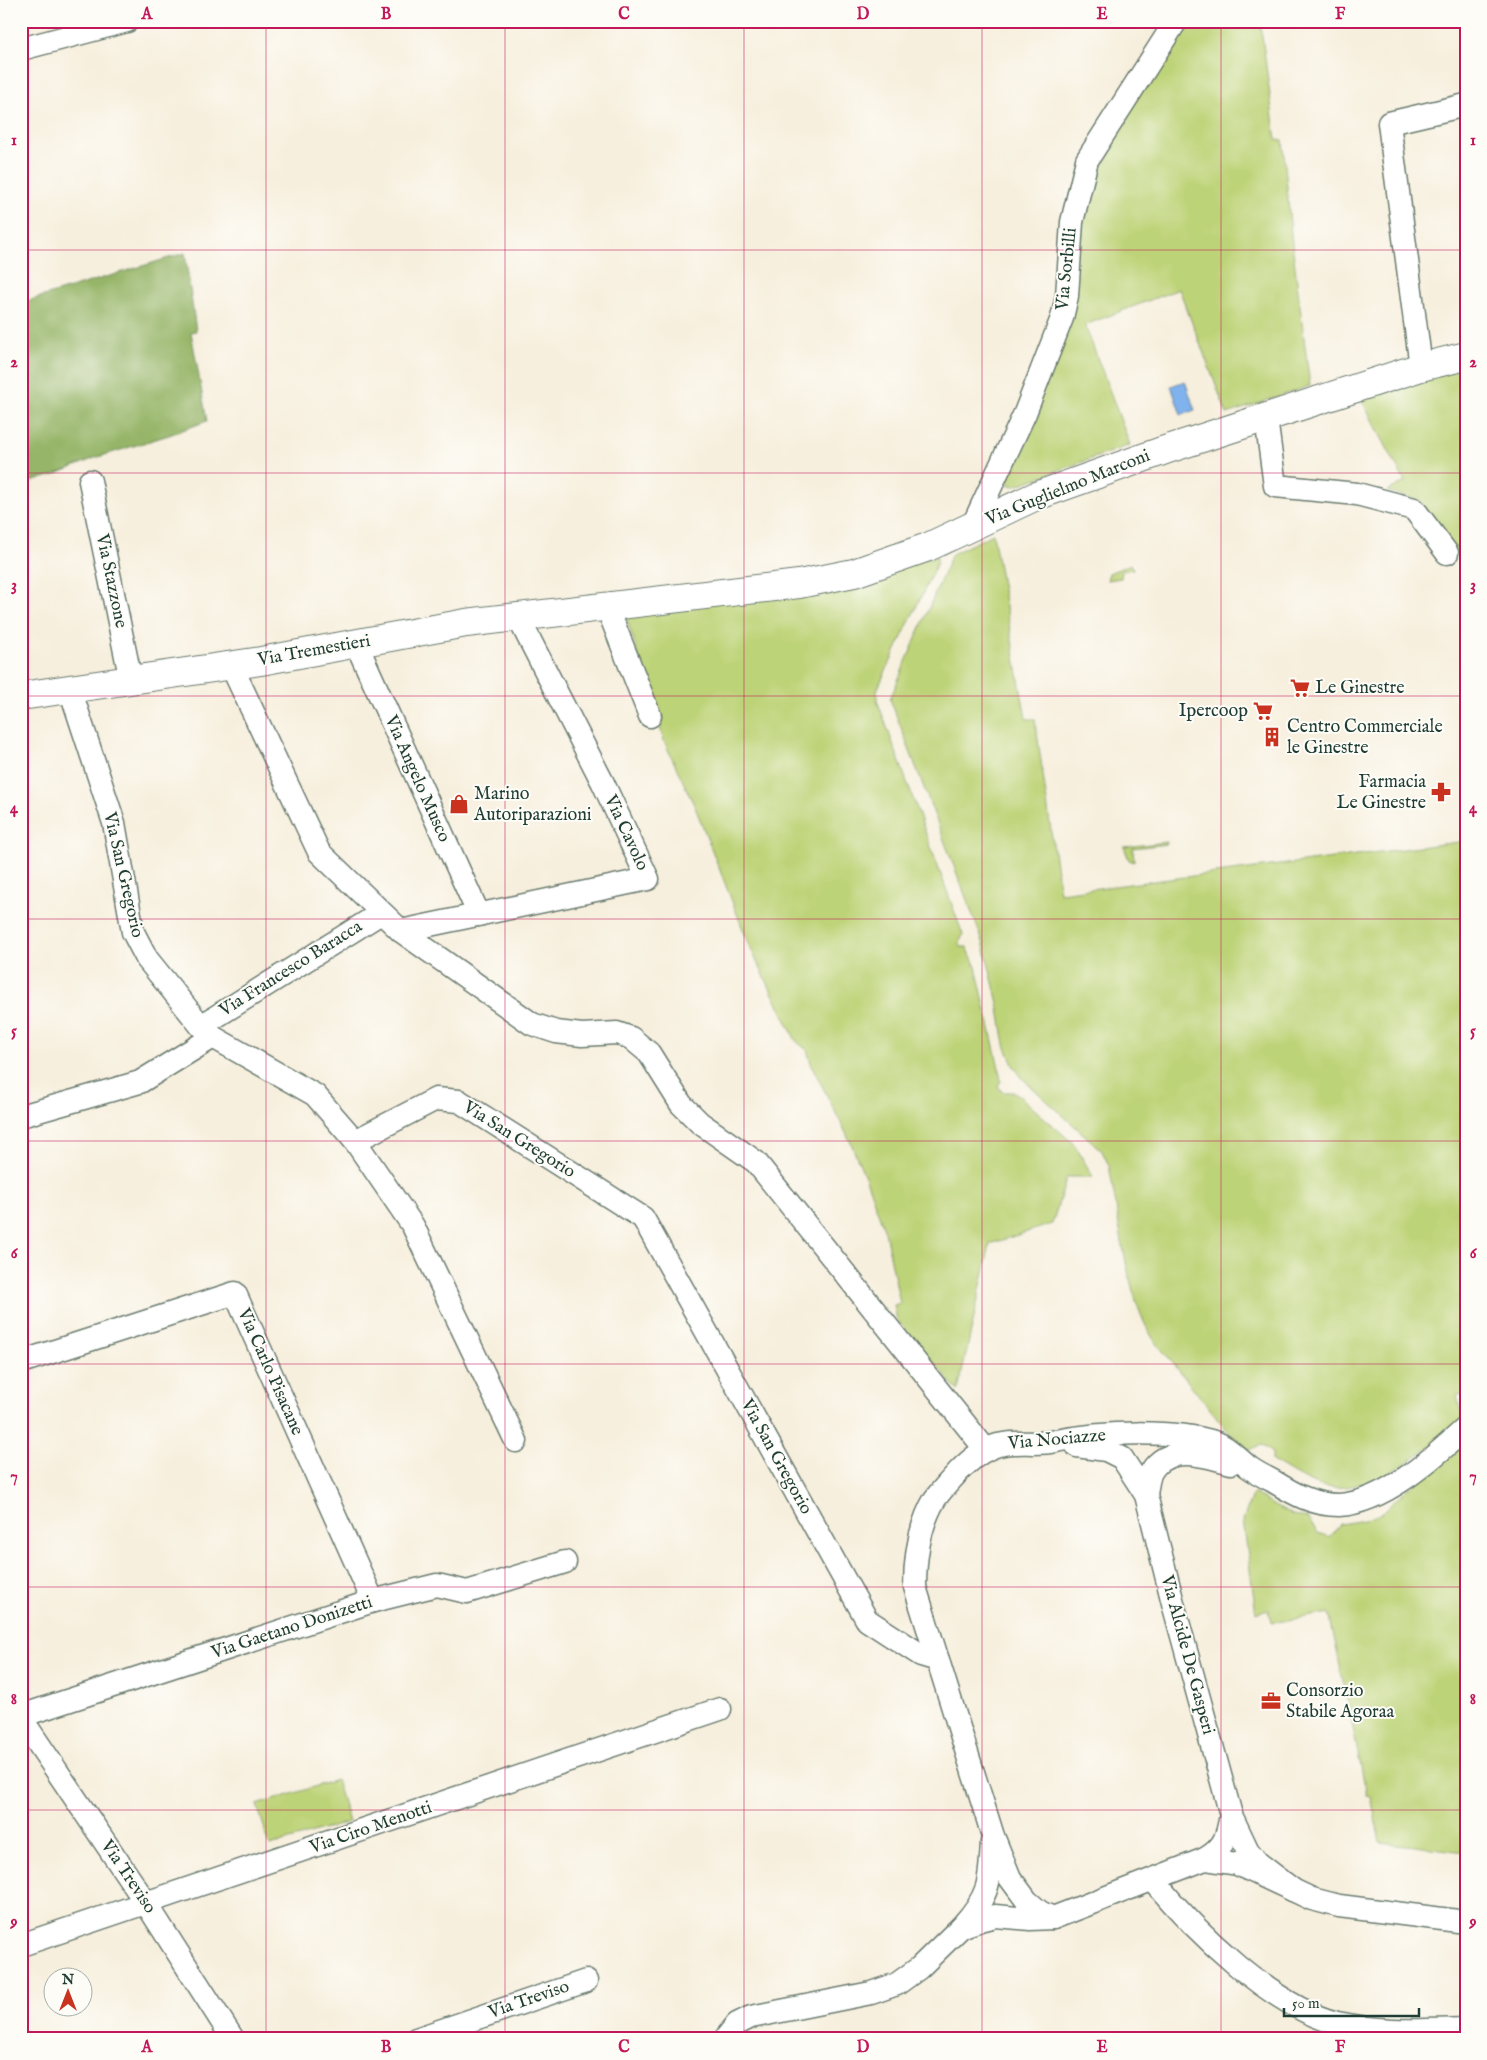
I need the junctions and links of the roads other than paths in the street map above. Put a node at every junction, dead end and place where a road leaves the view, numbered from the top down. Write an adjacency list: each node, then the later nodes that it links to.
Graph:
1 (126, 21): 3 (street)
2 (1176, 21): 9 (street, Via Sorbilli)
3 (21, 50)
4 (1466, 105): 6 (street)
5 (1466, 356): 6 (main road, Via Guglielmo Marconi)
6 (1421, 366): 7 (main road, Via Guglielmo Marconi)
7 (1266, 418): 9 (main road, Via Guglielmo Marconi); 10 (street)
8 (90, 481): 15 (street, Via Stazzone)
9 (973, 525): 11 (main road, Via Guglielmo Marconi)
10 (1447, 553)
11 (607, 607): 12 (main road, Via Tremestieri); 18 (street)
12 (517, 615): 13 (main road, Via Tremestieri); 20 (street, Via Cavolo)
13 (356, 643): 14 (main road, Via Tremestieri); 20 (street, Via Angelo Musco)
14 (231, 665): 15 (main road, Via Tremestieri); 19 (street)
15 (131, 681): 16 (main road, Via Tremestieri)
16 (70, 689): 17 (main road, Via Tremestieri); 22 (street, Via San Gregorio)
17 (21, 696)
18 (650, 716)
19 (381, 913): 21 (street); 22 (street, Via Francesco Baracca)
20 (479, 915): 21 (street, Via Cavolo)
21 (401, 932): 29 (street)
22 (207, 1032): 23 (street, Via Francesco Baracca); 24 (street, Via San Gregorio)
23 (21, 1116)
24 (355, 1142): 27 (street); 34 (street, Via San Gregorio)
25 (21, 1362): 33 (street, Via Carlo Pisacane)
26 (1466, 1428): 30 (street, Via Nociazze)
27 (516, 1441)
28 (1052, 1442): 29 (street, Via Nociazze); 30 (street, Via Nociazze); 31 (street)
29 (986, 1450): 34 (street, Via Nociazze)
30 (1251, 1469): 31 (street)
31 (1146, 1495): 37 (street, Via Alcide De Gasperi)
32 (565, 1562): 33 (street, Via Gaetano Donizetti)
33 (373, 1601): 36 (street, Via Gaetano Donizetti)
34 (938, 1660): 38 (street, Via Nociazze)
35 (720, 1710): 42 (street, Via Ciro Menotti)
36 (21, 1717): 42 (street, Via Treviso)
37 (1231, 1815): 39 (street); 41 (street, Via Alcide De Gasperi)
38 (993, 1836): 43 (street, Via Nociazze); 45 (street)
39 (1205, 1859): 40 (street); 41 (street)
40 (1152, 1880): 43 (street); 48 (street)
41 (1293, 1890): 44 (street)
42 (146, 1904): 46 (street, Via Ciro Menotti); 49 (street, Via Treviso)
43 (1053, 1918): 45 (street)
44 (1466, 1922)
45 (962, 1927): 51 (street)
46 (21, 1945)
47 (586, 1980): 50 (street, Via Treviso)
48 (1466, 2029)
49 (233, 2039)
50 (416, 2039)
51 (725, 2039)

